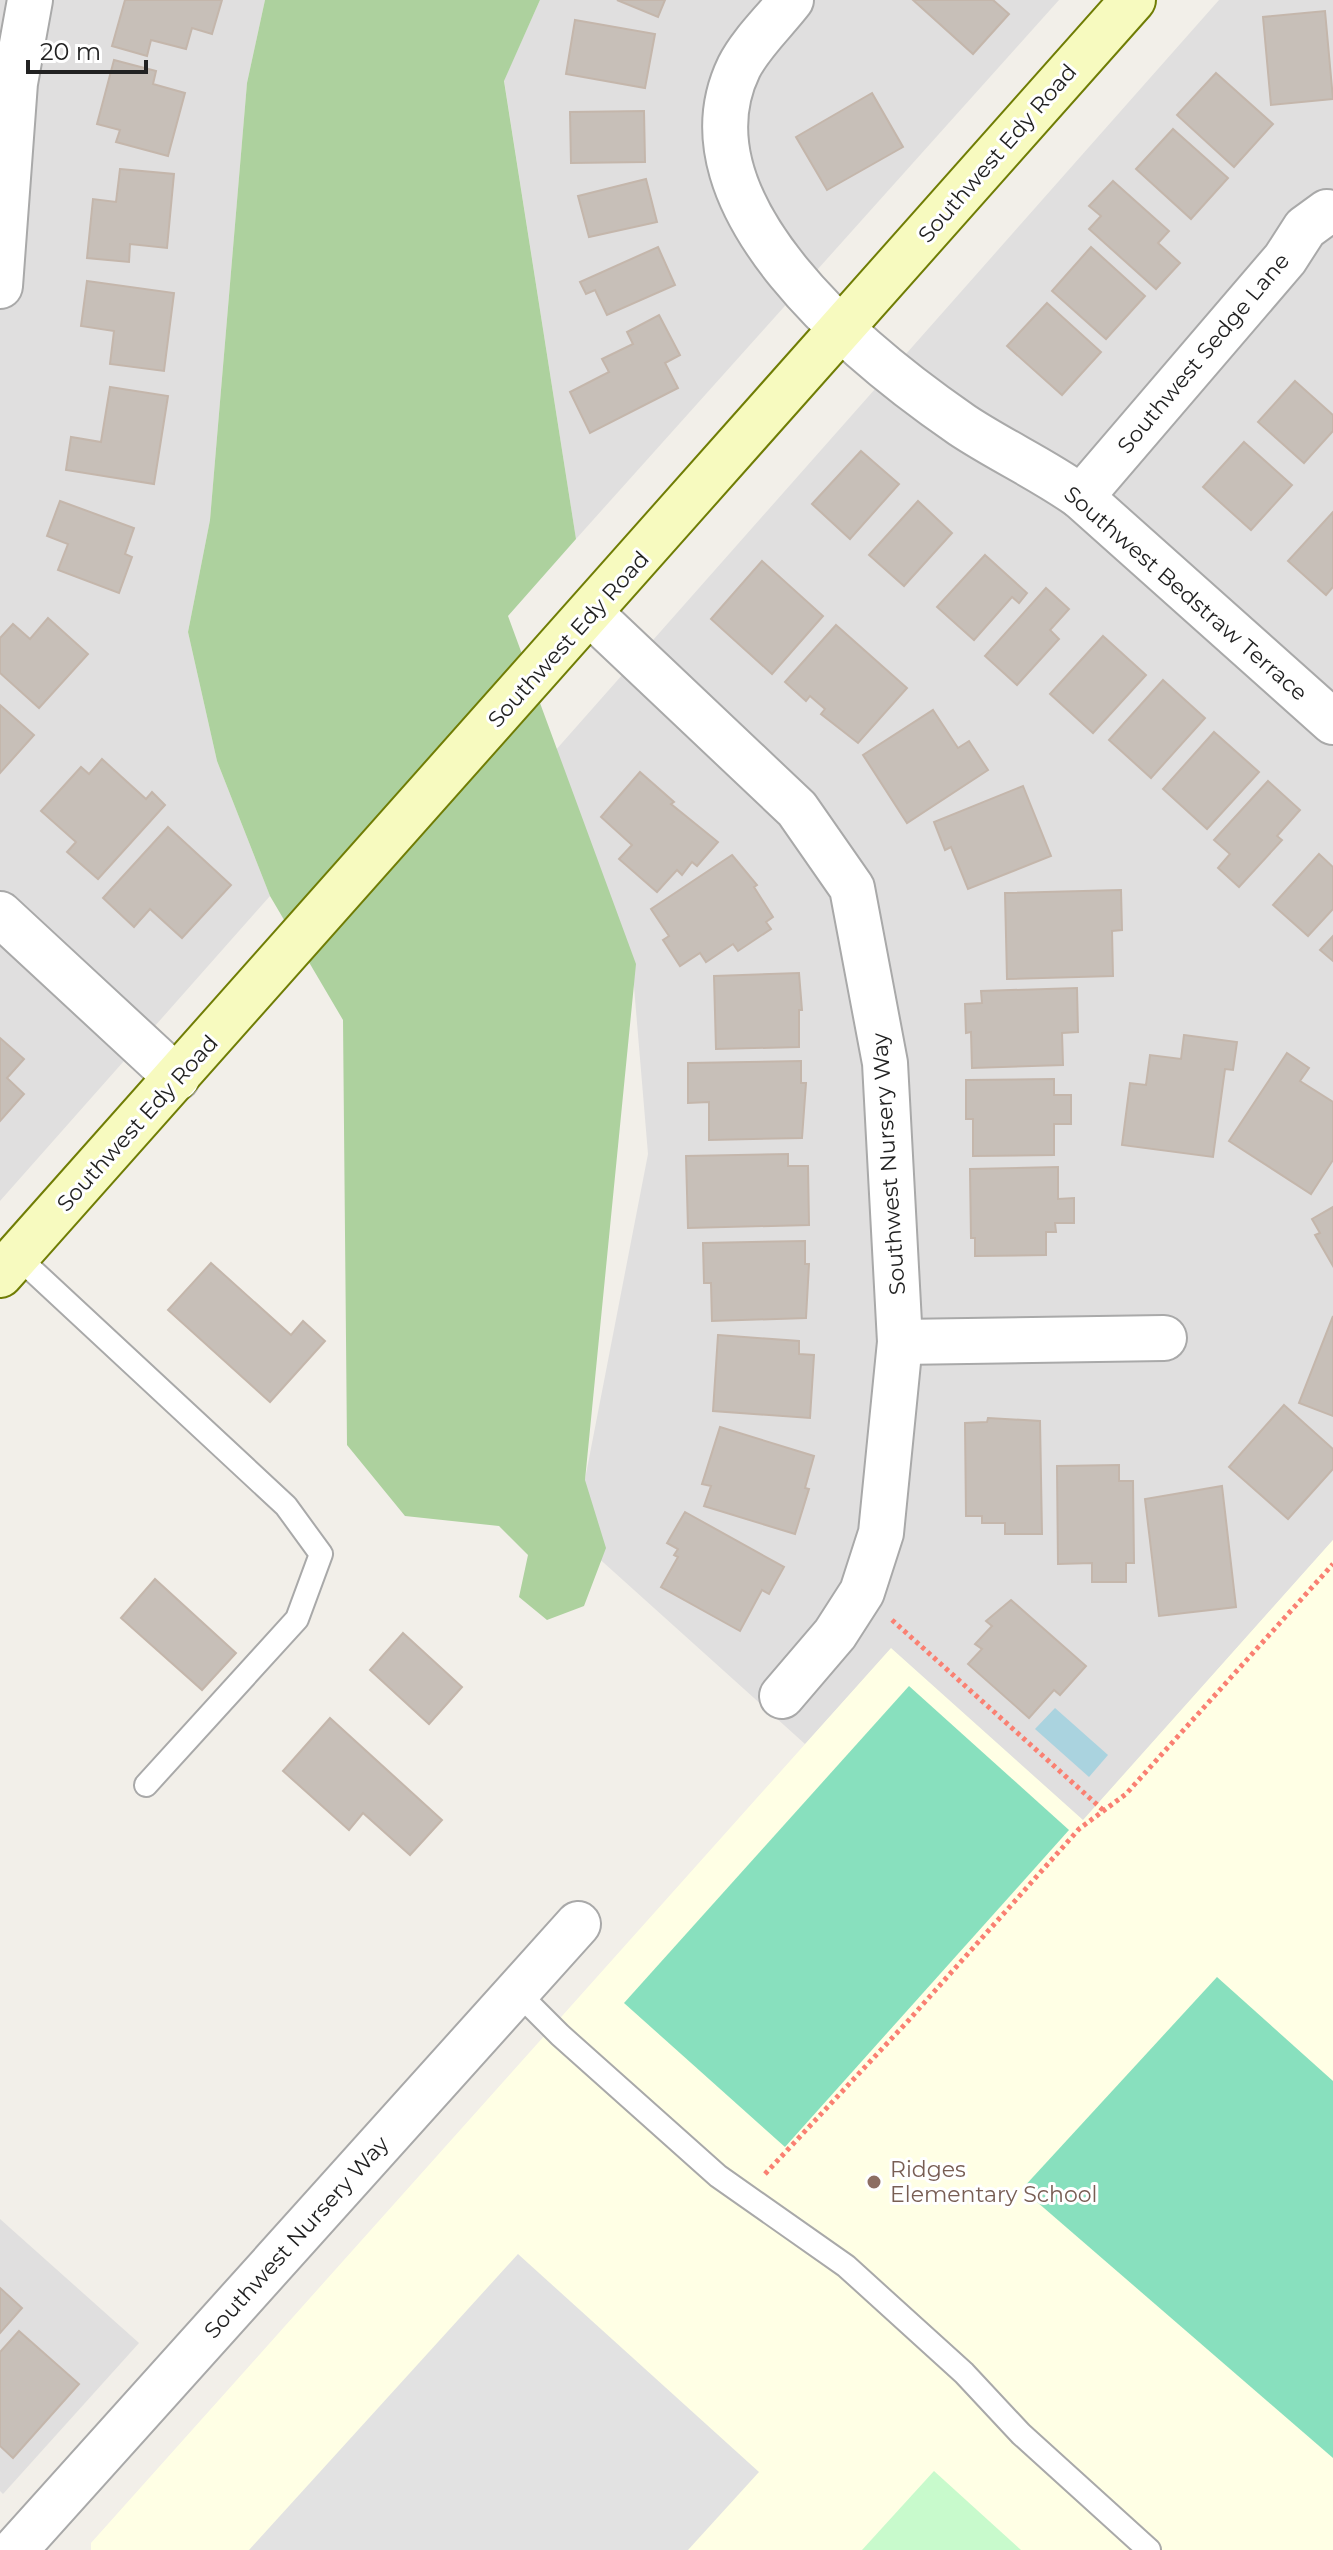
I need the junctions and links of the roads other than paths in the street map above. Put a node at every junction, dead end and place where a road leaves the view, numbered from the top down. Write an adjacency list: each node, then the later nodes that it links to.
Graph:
1 (30, 0): 4 (street)
2 (791, 0): 7 (street, Southwest Bedstraw Terrace)
3 (1133, 0): 7 (main road, Southwest Edy Road)
4 (5, 143): 6 (street)
5 (1330, 213): 8 (street, Southwest Sedge Lane)
6 (0, 286)
7 (841, 329): 8 (street, Southwest Bedstraw Terrace); 9 (main road, Southwest Edy Road)
8 (1081, 497): 10 (street, Southwest Bedstraw Terrace)
9 (591, 614): 12 (main road, Southwest Edy Road); 15 (street, Southwest Nursery Way)
10 (1333, 722)
11 (0, 914): 12 (street)
12 (177, 1078): 13 (main road, Southwest Edy Road)
13 (8, 1265): 17 (lane)
14 (1164, 1338): 15 (street)
15 (900, 1342): 16 (street, Southwest Nursery Way)
16 (782, 1696)
17 (146, 1785)
18 (578, 1924): 19 (street, Southwest Nursery Way)
19 (517, 1992): 20 (street, Southwest Nursery Way); 21 (lane)
20 (15, 2550)
21 (1149, 2550)

